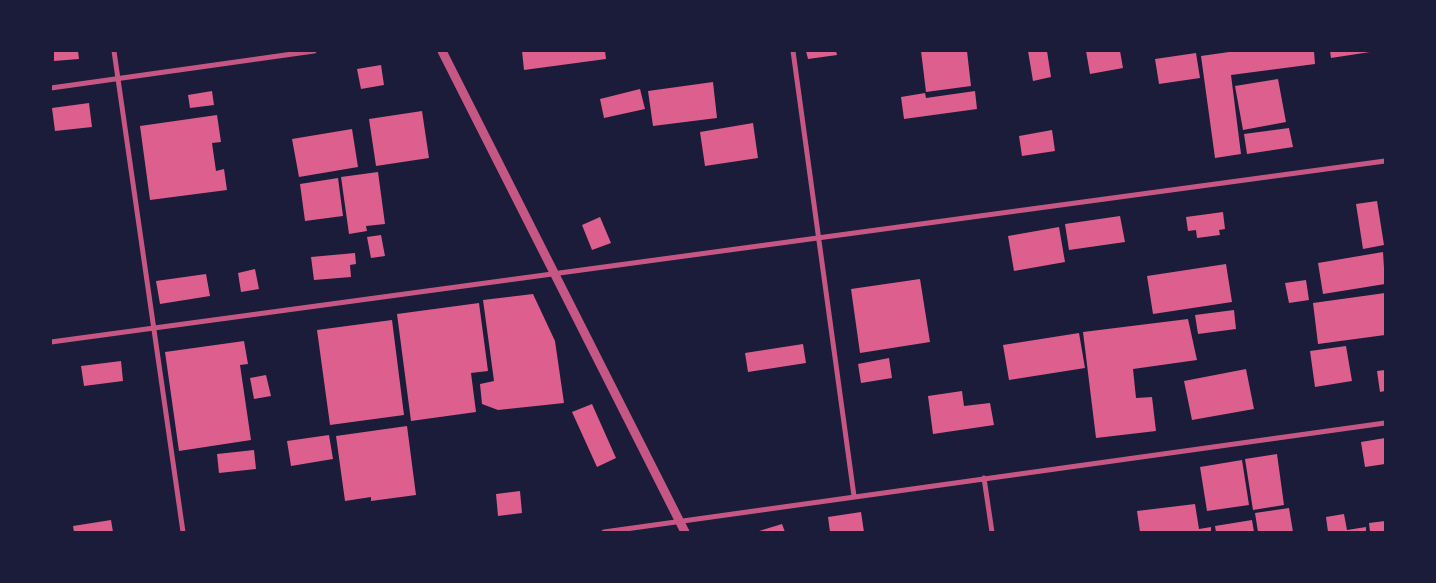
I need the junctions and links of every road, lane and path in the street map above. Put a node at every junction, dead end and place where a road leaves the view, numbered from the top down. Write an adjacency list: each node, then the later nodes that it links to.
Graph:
1 (114, 51): 5 (street)
2 (314, 51): 5 (street)
3 (442, 51): 9 (street)
4 (793, 51): 8 (street)
5 (118, 79): 6 (street); 10 (street)
6 (51, 88)
7 (1385, 161): 8 (street)
8 (818, 237): 9 (street); 14 (street)
9 (552, 274): 10 (street); 15 (street)
10 (154, 328): 11 (street); 16 (street)
11 (51, 342)
12 (1385, 423): 13 (street)
13 (984, 478): 14 (street); 19 (street)
14 (854, 496): 15 (street)
15 (679, 521): 17 (street); 18 (street)
16 (183, 532)
17 (604, 532)
18 (685, 532)
19 (992, 532)

